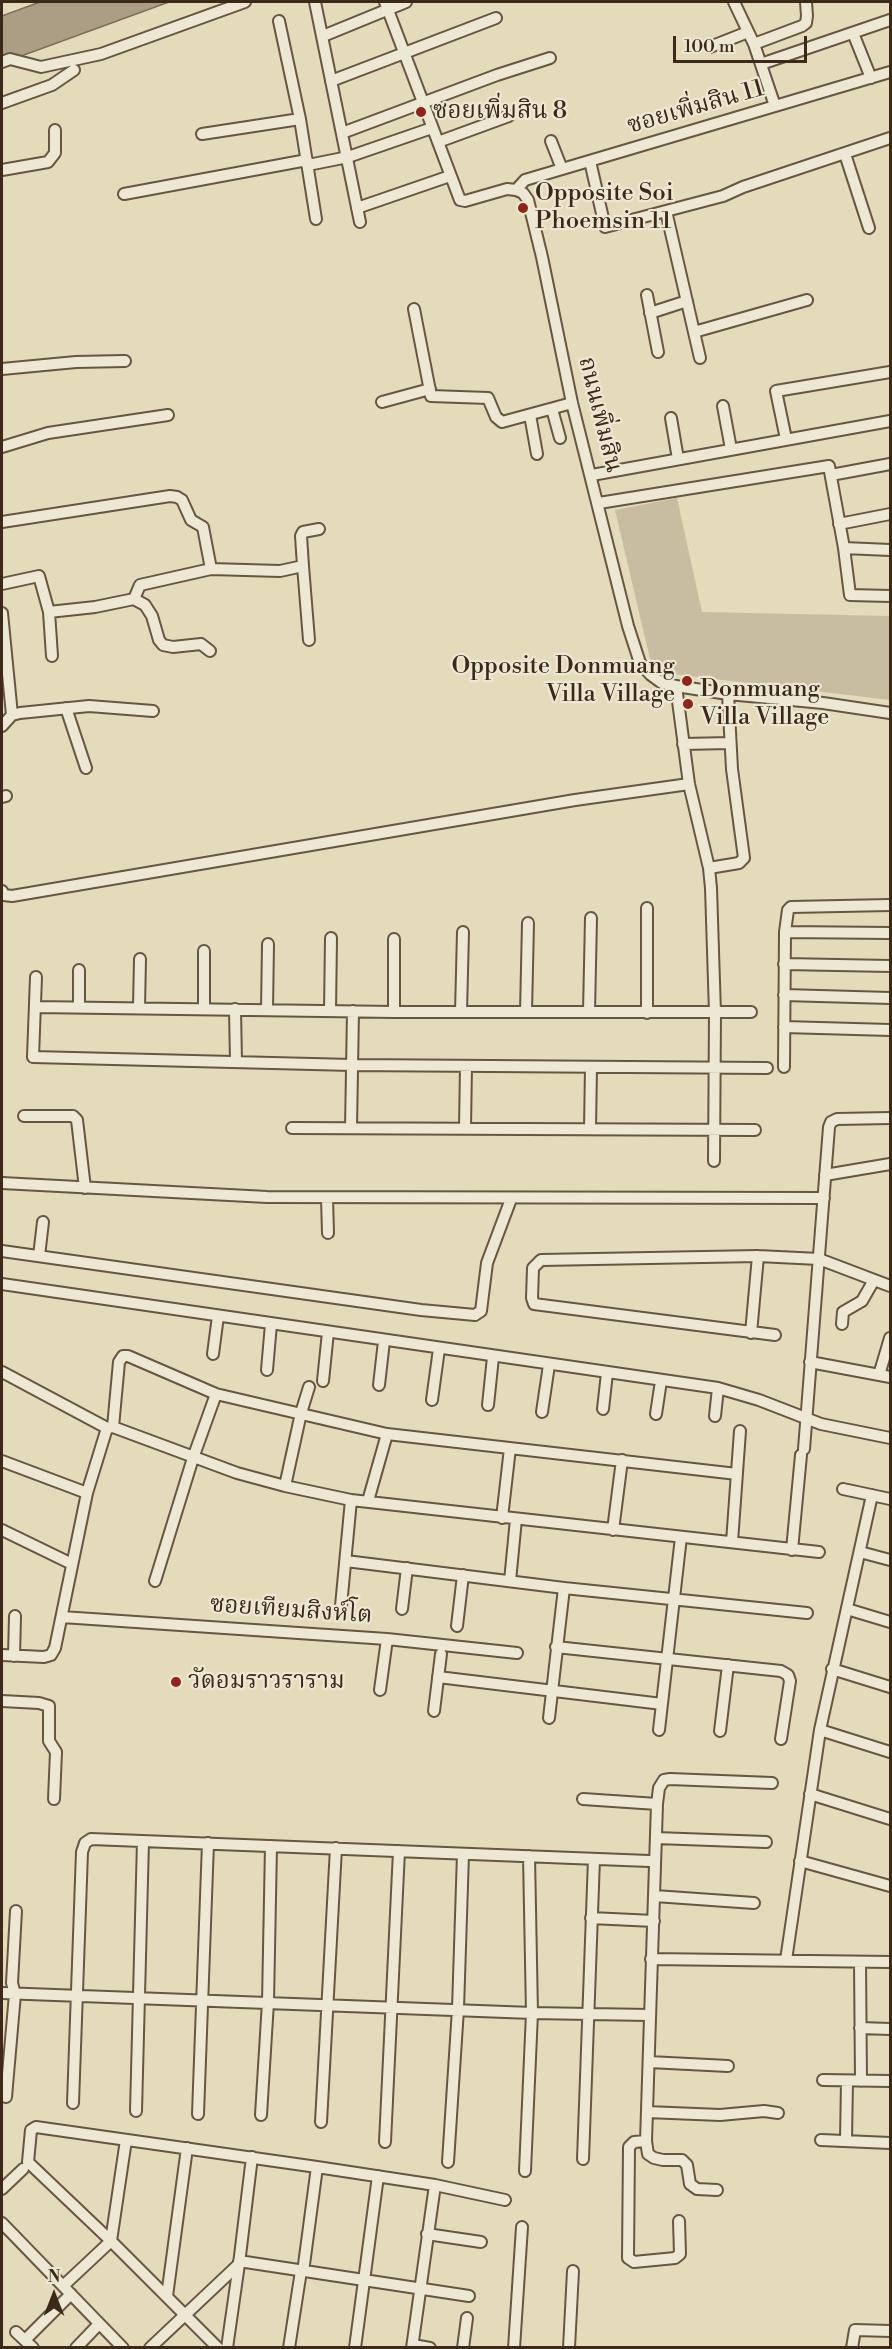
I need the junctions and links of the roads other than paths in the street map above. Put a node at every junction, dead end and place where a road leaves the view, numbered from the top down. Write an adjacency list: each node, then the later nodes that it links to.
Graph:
1 (245, 2): 17 (street)
2 (315, 2): 12 (street)
3 (406, 2): 6 (street)
4 (734, 2): 10 (street)
5 (806, 2): 13 (street)
6 (387, 5): 12 (street); 15 (street)
7 (496, 18): 15 (street)
8 (891, 20): 11 (street)
9 (279, 21): 27 (street)
10 (748, 32): 13 (street); 14 (street)
11 (853, 33): 18 (street); 21 (street)
12 (323, 36): 22 (street)
13 (754, 44): 18 (street)
14 (710, 47)
15 (405, 53): 22 (street); 23 (street)
16 (550, 58): 23 (street)
17 (2, 62)
18 (761, 64): 25 (street)
19 (74, 70): 24 (street)
20 (890, 74): 21 (street, ซอยเพิ่มสิน 11)
21 (871, 78): 25 (street, ซอยเพิ่มสิน 11)
22 (331, 81): 30 (street)
23 (423, 102): 28 (street); 30 (street)
24 (2, 103)
25 (775, 106): 37 (street, ซอยเพิ่มสิน 11)
26 (509, 116): 34 (street)
27 (300, 119): 31 (street); 38 (street)
28 (432, 128): 34 (street); 36 (street)
29 (55, 130): 40 (street)
30 (342, 133): 36 (street)
31 (202, 134)
32 (891, 138): 35 (street)
33 (550, 141): 39 (street)
34 (438, 142): 41 (street)
35 (845, 154): 45 (street); 48 (street)
36 (348, 157): 38 (street); 44 (street)
37 (590, 161): 39 (street, ซอยเพิ่มสิน 11); 45 (street)
38 (308, 163): 43 (street); 46 (street)
39 (562, 169): 42 (street, ซอยเพิ่มสิน 11)
40 (2, 170)
41 (450, 176): 42 (street); 44 (street)
42 (516, 190): 62 (street, ถนนเพิ่มสิน)
43 (124, 194)
44 (357, 208): 47 (street)
45 (666, 211): 51 (street)
46 (316, 219)
47 (360, 222)
48 (869, 228)
49 (646, 296): 53 (street)
50 (807, 300): 54 (street)
51 (687, 301): 53 (street); 54 (street)
52 (414, 309): 60 (street)
53 (650, 313): 55 (street)
54 (694, 332): 56 (street)
55 (658, 352)
56 (700, 358)
57 (125, 361): 58 (street)
58 (2, 369)
59 (891, 372): 70 (street)
60 (430, 389): 61 (street); 66 (street)
61 (381, 402)
62 (572, 403): 64 (street); 76 (street, ถนนเพิ่มสิน)
63 (723, 406): 72 (street)
64 (552, 409): 66 (street); 69 (street)
65 (168, 415): 71 (street)
66 (530, 415): 73 (street)
67 (671, 418): 74 (street)
68 (891, 421): 70 (street)
69 (560, 438)
70 (786, 440): 72 (street)
71 (2, 447)
72 (731, 449): 74 (street)
73 (537, 454)
74 (678, 459): 76 (street)
75 (891, 464): 77 (street)
76 (592, 474): 78 (street, ถนนเพิ่มสิน)
77 (831, 475): 78 (street); 81 (street)
78 (598, 503): 95 (street, ถนนเพิ่มสิน)
79 (891, 514): 81 (street)
80 (2, 522): 86 (street)
81 (839, 524): 83 (street)
82 (319, 529): 85 (street)
83 (844, 548): 84 (street); 88 (street)
84 (891, 550)
85 (303, 566): 86 (street); 92 (street)
86 (211, 569): 89 (street)
87 (2, 584): 90 (street)
88 (891, 596)
89 (134, 599): 90 (street); 93 (street)
90 (49, 612): 94 (street)
91 (2, 613): 100 (street)
92 (309, 640)
93 (210, 651)
94 (52, 656)
95 (676, 686): 96 (street, ถนนเพิ่มสิน); 103 (street)
96 (728, 694): 99 (street, ถนนเพิ่มสิน); 102 (street)
97 (66, 708): 98 (street); 100 (street); 104 (street)
98 (153, 711)
99 (891, 713)
100 (12, 715): 101 (street)
101 (2, 726)
102 (730, 743): 103 (street); 106 (street)
103 (683, 744): 105 (street)
104 (86, 768)
105 (689, 784): 106 (street); 107 (street)
106 (709, 868): 140 (street)
107 (2, 891)
108 (891, 905): 113 (street)
109 (647, 908): 139 (street)
110 (591, 918): 137 (street)
111 (528, 923): 136 (street)
112 (463, 932): 135 (street)
113 (785, 932): 114 (street); 120 (street)
114 (891, 933)
115 (332, 939): 132 (street)
116 (394, 939): 134 (street)
117 (268, 944): 131 (street)
118 (204, 951): 129 (street)
119 (140, 959): 128 (street)
120 (784, 964): 121 (street); 124 (street)
121 (891, 966)
122 (79, 970): 127 (street)
123 (36, 977): 126 (street)
124 (784, 995): 125 (street); 141 (street)
125 (891, 998)
126 (35, 1006): 127 (street); 143 (street)
127 (79, 1007): 128 (street)
128 (139, 1008): 129 (street)
129 (204, 1009): 130 (street)
130 (236, 1009): 131 (street); 143 (street)
131 (267, 1010): 132 (street)
132 (330, 1011): 133 (street)
133 (353, 1011): 134 (street); 144 (street)
134 (394, 1012): 135 (street)
135 (461, 1012): 136 (street)
136 (526, 1012): 137 (street)
137 (589, 1012): 139 (street)
138 (751, 1012): 140 (street)
139 (647, 1013): 140 (street)
140 (715, 1013): 148 (street)
141 (784, 1027): 142 (street); 147 (street)
142 (891, 1030)
143 (236, 1062): 144 (street)
144 (352, 1065): 145 (street); 153 (street)
145 (466, 1066): 146 (street); 154 (street)
146 (591, 1067): 148 (street); 155 (street)
147 (784, 1067)
148 (715, 1068): 149 (street); 156 (street)
149 (767, 1068)
150 (24, 1116): 162 (street)
151 (891, 1118): 160 (street)
152 (292, 1128): 153 (street)
153 (351, 1128): 154 (street)
154 (465, 1128): 155 (street)
155 (590, 1129): 156 (street)
156 (713, 1129): 157 (street); 158 (street)
157 (755, 1130)
158 (714, 1161)
159 (891, 1164): 160 (street)
160 (825, 1175): 165 (street)
161 (2, 1183): 162 (street)
162 (85, 1188): 163 (street)
163 (327, 1198): 164 (street); 167 (street)
164 (511, 1198): 165 (street); 169 (street)
165 (824, 1198): 171 (street)
166 (43, 1222): 169 (street)
167 (328, 1233)
168 (2, 1251): 169 (street)
169 (39, 1256)
170 (758, 1256): 171 (street); 179 (street); 179 (street)
171 (819, 1259): 172 (street); 186 (street)
172 (874, 1280): 174 (street); 177 (street)
173 (2, 1284): 175 (street)
174 (891, 1286)
175 (218, 1316): 176 (street); 184 (street)
176 (271, 1324): 178 (street); 188 (street)
177 (842, 1324)
178 (328, 1332): 182 (street); 192 (street)
179 (751, 1333): 180 (street)
180 (775, 1335)
181 (891, 1338): 191 (street)
182 (384, 1341): 183 (street); 194 (street)
183 (440, 1349): 185 (street); 198 (street)
184 (213, 1354)
185 (493, 1357): 187 (street); 199 (street)
186 (810, 1362): 191 (street); 205 (street)
187 (549, 1365): 190 (street); 201 (street)
188 (267, 1370)
189 (2, 1372): 206 (street)
190 (607, 1373): 193 (street); 200 (street)
191 (885, 1376)
192 (323, 1381)
193 (661, 1381): 196 (street); 203 (street)
194 (379, 1385)
195 (309, 1387): 202 (street)
196 (718, 1388): 204 (street); 205 (street)
197 (216, 1394): 202 (street); 206 (street); 211 (street)
198 (432, 1400)
199 (489, 1405)
200 (603, 1409)
201 (542, 1412)
202 (301, 1413): 208 (street); 215 (street)
203 (656, 1414)
204 (715, 1416)
205 (807, 1420): 209 (street); 228 (street)
206 (110, 1428): 211 (street); 217 (street)
207 (740, 1431): 214 (street)
208 (387, 1434): 210 (street); 221 (street)
209 (891, 1438)
210 (510, 1448): 213 (street); 222 (street)
211 (193, 1458): 215 (street); 236 (street)
212 (2, 1461): 217 (street)
213 (622, 1461): 214 (street); 225 (street)
214 (737, 1474): 227 (street)
215 (285, 1486): 220 (street)
216 (843, 1489): 218 (street)
217 (87, 1493): 233 (street)
218 (872, 1495): 219 (street); 230 (street)
219 (891, 1499)
220 (351, 1500): 221 (street); 232 (street)
221 (369, 1502): 222 (street)
222 (502, 1518): 223 (street)
223 (516, 1519): 225 (street); 237 (street)
224 (2, 1530): 233 (street)
225 (613, 1530): 226 (street)
226 (681, 1537): 227 (street); 239 (street)
227 (732, 1542): 228 (street)
228 (792, 1550): 229 (street)
229 (819, 1552)
230 (860, 1552): 231 (street); 242 (street)
231 (891, 1560)
232 (346, 1561): 234 (street); 240 (street)
233 (72, 1564): 245 (street)
234 (407, 1568): 235 (street); 241 (street)
235 (463, 1575): 237 (street); 247 (street)
236 (155, 1581)
237 (510, 1581): 238 (street)
238 (564, 1588): 239 (street); 249 (street)
239 (674, 1599): 243 (street); 254 (street)
240 (341, 1605)
241 (402, 1609)
242 (847, 1609): 246 (street); 256 (street)
243 (807, 1613)
244 (15, 1616): 253 (street)
245 (62, 1617): 248 (street, ซอยเทียมสิงห์โต); 253 (street)
246 (891, 1622)
247 (457, 1626)
248 (387, 1639): 250 (street, ซอยเทียมสิงห์โต); 259 (street)
249 (556, 1647): 254 (street); 260 (street)
250 (517, 1653)
251 (441, 1654): 257 (street)
252 (2, 1656): 253 (street)
253 (14, 1656)
254 (667, 1659): 255 (street); 262 (street)
255 (728, 1665): 267 (street); 268 (street)
256 (832, 1669): 258 (street); 266 (street)
257 (438, 1677): 260 (street); 263 (street)
258 (891, 1687)
259 (380, 1690)
260 (552, 1690): 262 (street); 264 (street)
261 (2, 1701): 272 (street)
262 (662, 1704): 265 (street)
263 (434, 1712)
264 (549, 1718)
265 (659, 1730)
266 (820, 1730): 269 (street); 271 (street)
267 (720, 1731)
268 (781, 1738)
269 (891, 1752)
270 (772, 1783): 274 (street)
271 (810, 1794): 275 (street); 286 (street)
272 (54, 1799)
273 (583, 1799): 274 (street)
274 (657, 1804): 276 (street)
275 (891, 1820)
276 (656, 1838): 278 (street); 289 (street)
277 (143, 1841): 279 (street); 300 (street); 301 (street)
278 (766, 1842)
279 (208, 1843): 280 (street); 302 (street)
280 (271, 1846): 281 (street); 303 (street)
281 (336, 1848): 282 (street); 304 (street)
282 (399, 1851): 283 (street); 305 (street)
283 (463, 1854): 284 (street); 306 (street)
284 (529, 1856): 285 (street); 307 (street)
285 (594, 1859): 287 (street); 292 (street)
286 (800, 1860): 288 (street); 295 (street)
287 (649, 1861)
288 (891, 1886)
289 (655, 1896): 290 (street); 293 (street)
290 (754, 1903)
291 (16, 1911): 299 (street)
292 (591, 1918): 293 (street); 308 (street)
293 (654, 1922): 294 (street)
294 (651, 1959): 295 (street); 309 (street)
295 (786, 1960): 296 (street)
296 (860, 1962): 297 (street); 310 (street)
297 (891, 1962)
298 (2, 1993): 299 (street)
299 (15, 1994): 300 (street); 318 (street)
300 (78, 1996): 301 (street); 319 (street)
301 (139, 1998): 302 (street); 320 (street)
302 (202, 2000): 303 (street); 323 (street)
303 (268, 2002): 304 (street); 324 (street)
304 (328, 2004): 305 (street); 325 (street)
305 (392, 2006): 306 (street); 330 (street)
306 (458, 2009): 307 (street); 335 (street)
307 (532, 2013): 308 (street); 338 (street)
308 (587, 2013): 309 (street); 334 (street)
309 (649, 2015): 312 (street)
310 (861, 2028): 311 (street); 316 (street)
311 (891, 2029)
312 (649, 2062): 313 (street); 321 (street)
313 (728, 2066)
314 (823, 2080): 315 (street)
315 (847, 2081): 316 (street); 328 (street)
316 (861, 2081): 317 (street)
317 (891, 2081)
318 (6, 2097)
319 (73, 2103)
320 (136, 2111)
321 (647, 2112): 322 (street); 329 (street)
322 (778, 2113)
323 (198, 2114)
324 (261, 2115)
325 (321, 2122)
326 (126, 2140): 332 (street); 348 (street); 348 (street)
327 (821, 2140): 328 (street)
328 (846, 2140): 331 (street)
329 (645, 2141): 342 (street); 344 (street)
330 (385, 2142)
331 (891, 2143)
332 (187, 2148): 333 (street); 356 (street)
333 (252, 2157): 336 (street); 350 (street)
334 (584, 2159)
335 (448, 2162)
336 (317, 2167): 339 (street); 351 (street)
337 (23, 2169): 341 (street)
338 (525, 2171)
339 (378, 2176): 340 (street); 353 (street)
340 (435, 2185): 343 (street); 347 (street)
341 (2, 2189)
342 (717, 2190)
343 (505, 2200)
344 (679, 2222)
345 (2, 2223): 355 (street)
346 (522, 2227): 374 (street)
347 (427, 2234): 349 (street); 354 (street)
348 (111, 2241): 355 (street); 356 (street)
349 (481, 2242)
350 (239, 2263): 351 (street); 358 (street); 369 (street)
351 (302, 2271): 353 (street); 370 (street)
352 (573, 2271): 375 (street)
353 (364, 2281): 354 (street); 371 (street)
354 (420, 2289): 357 (street); 364 (street)
355 (67, 2290): 360 (street); 363 (street)
356 (167, 2296): 358 (street)
357 (469, 2296)
358 (184, 2314): 367 (street); 368 (street)
359 (467, 2318): 373 (street)
360 (99, 2324): 365 (street); 366 (street)
361 (891, 2331): 376 (street)
362 (16, 2332): 363 (street)
363 (29, 2344)
364 (412, 2346): 372 (street)
365 (76, 2348)
366 (123, 2348)
367 (150, 2348)
368 (218, 2348)
369 (227, 2348)
370 (289, 2348)
371 (355, 2348)
372 (430, 2348)
373 (463, 2348)
374 (514, 2348)
375 (569, 2348)
376 (852, 2348)

